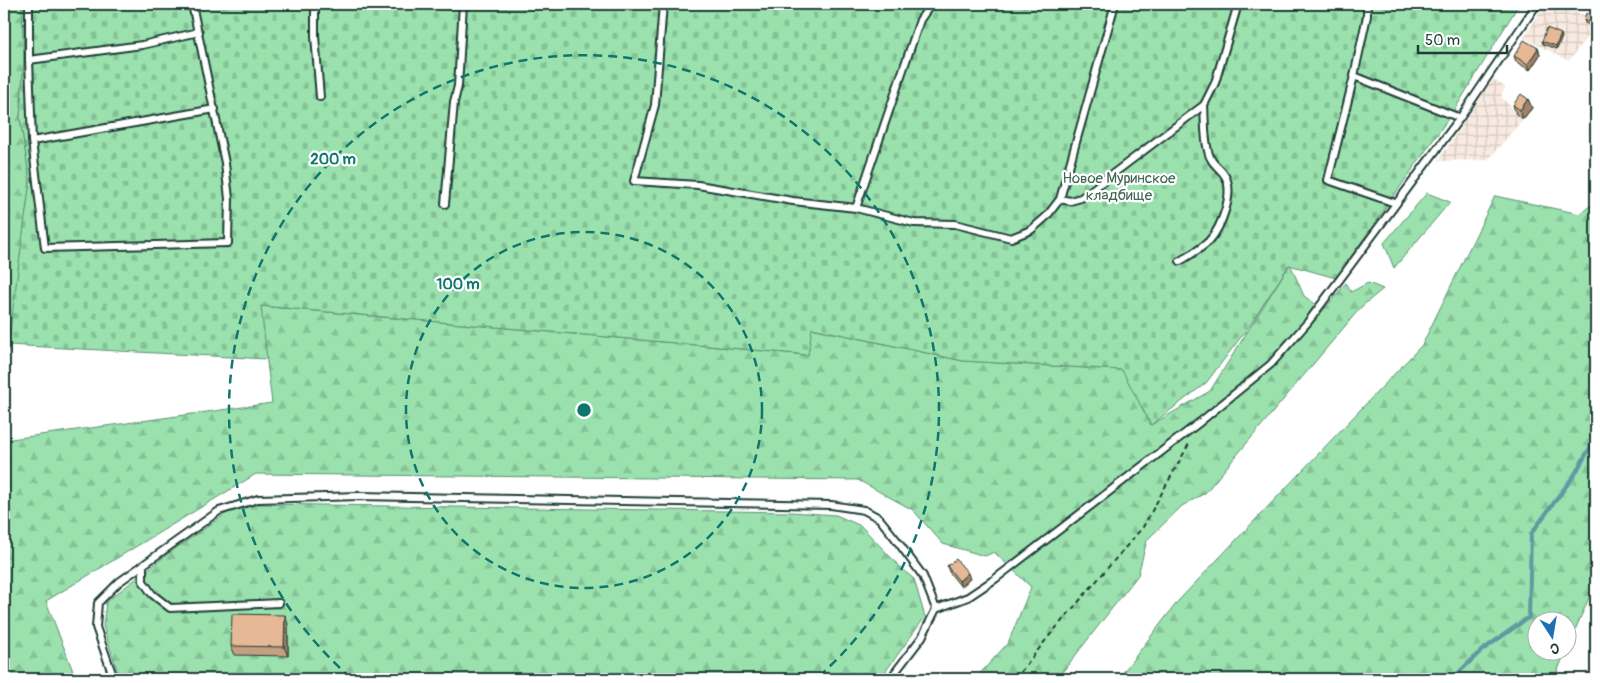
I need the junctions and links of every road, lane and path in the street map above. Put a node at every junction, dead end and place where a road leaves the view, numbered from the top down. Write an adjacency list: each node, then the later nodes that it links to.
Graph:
1 (29, 4): 12 (lane)
2 (192, 4): 11 (lane)
3 (315, 4): 14 (lane)
4 (463, 4): 21 (lane)
5 (663, 4): 22 (lane)
6 (930, 4): 22 (lane)
7 (1114, 4): 19 (lane)
8 (1238, 4): 15 (lane)
9 (1367, 4): 13 (lane)
10 (1537, 4): 17 (lane)
11 (199, 32): 12 (lane); 16 (lane)
12 (29, 60): 18 (lane)
13 (1354, 76): 17 (lane); 20 (lane)
14 (320, 97)
15 (1204, 105): 19 (lane); 23 (lane)
16 (215, 109): 18 (lane); 18 (lane)
17 (1460, 118): 20 (lane)
18 (32, 141)
19 (1060, 199): 22 (lane)
20 (1395, 203): 27 (lane)
21 (445, 204)
22 (856, 208)
23 (1180, 261)
24 (1192, 438): 30 (path)
25 (143, 565): 26 (lane); 27 (lane); 28 (lane)
26 (279, 603)
27 (936, 609): 29 (lane)
28 (114, 679)
29 (890, 679)
30 (1015, 679)

